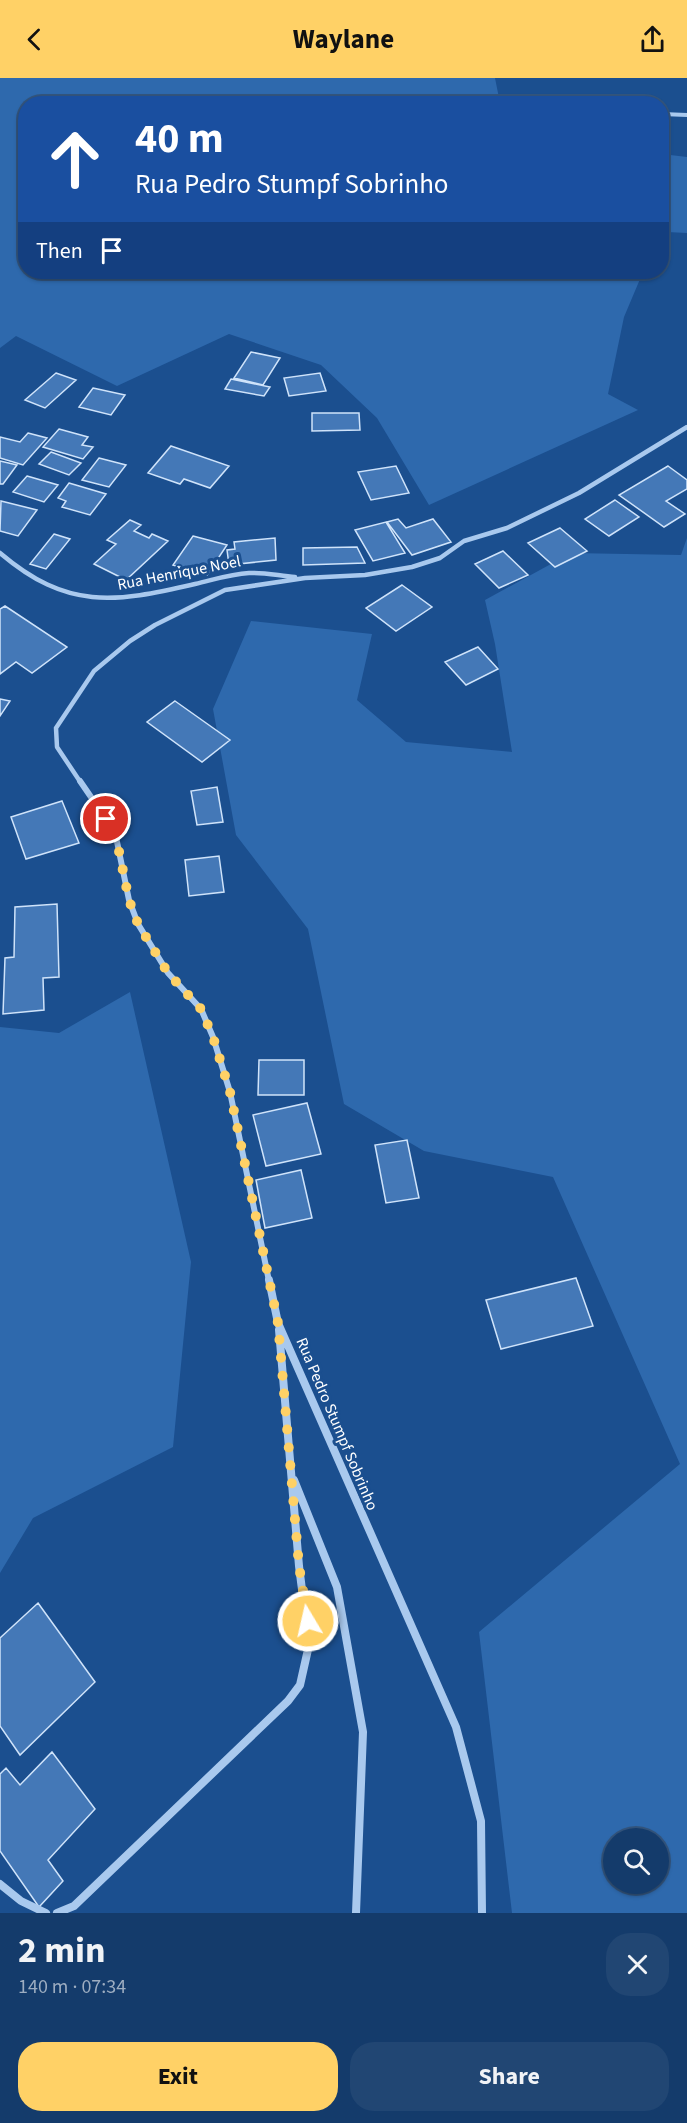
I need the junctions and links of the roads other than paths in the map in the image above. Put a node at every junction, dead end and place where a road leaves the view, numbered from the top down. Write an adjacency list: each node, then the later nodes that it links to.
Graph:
1 (669, 114): 2 (street)
2 (687, 115)
3 (687, 427): 5 (street, Rua Pedro Stumpf Sobrinho)
4 (0, 553): 5 (street, Rua Henrique Noel)
5 (305, 578): 6 (street, Rua Pedro Stumpf Sobrinho)
6 (278, 1323): 7 (street); 12 (street, Rua Pedro Stumpf Sobrinho)
7 (291, 1474): 10 (street); 11 (street)
8 (0, 1884): 9 (street)
9 (46, 1913)
10 (57, 1913)
11 (356, 1913)
12 (482, 1913)

